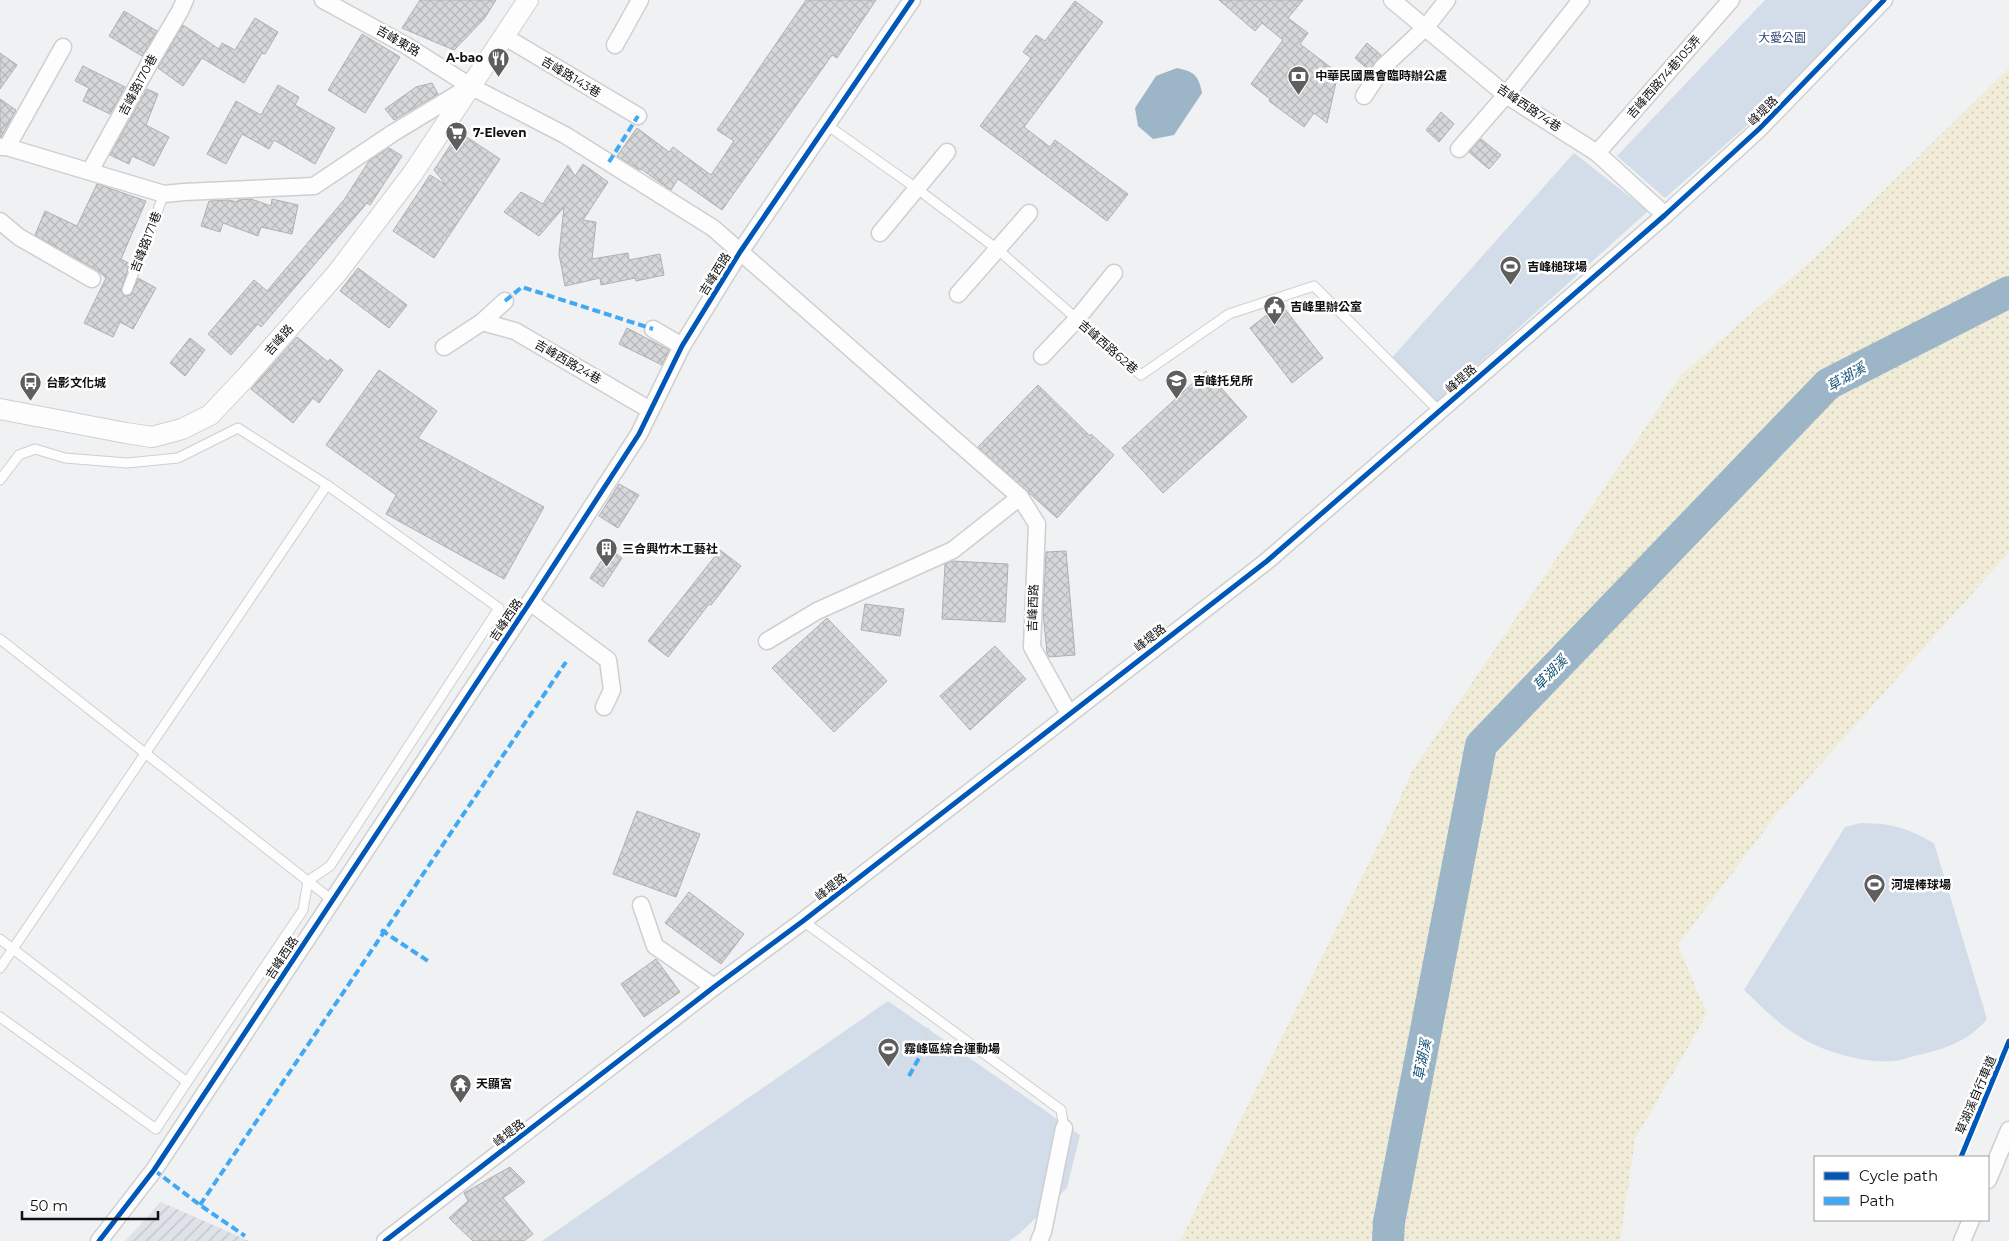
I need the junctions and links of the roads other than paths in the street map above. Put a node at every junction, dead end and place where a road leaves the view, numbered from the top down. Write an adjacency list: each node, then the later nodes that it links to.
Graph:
1 (185, 0): 24 (street, 吉峰路170巷)
2 (323, 0): 15 (street, 吉峰東路)
3 (528, 0): 12 (street, 吉峰路)
4 (640, 0): 13 (street)
5 (912, 0): 19 (street, 吉峰西路)
6 (1392, 0): 11 (street, 吉峰西路74巷)
7 (1447, 0): 11 (street)
8 (1581, 0): 16 (street)
9 (1732, 0): 23 (street, 吉峰西路74巷105弄)
10 (1884, 0): 28 (street, 峰堤路)
11 (1426, 27): 16 (street, 吉峰西路74巷); 17 (street)
12 (504, 37): 15 (street, 吉峰路); 18 (street, 吉峰路143巷)
13 (614, 45)
14 (63, 48): 20 (street, 吉峰路)
15 (470, 86): 26 (street, 吉峰路); 32 (street, 吉峰西路); 44 (street, 吉峰路)
16 (1506, 95): 21 (street); 23 (street, 吉峰西路74巷)
17 (1364, 96)
18 (638, 116)
19 (827, 125): 25 (lane, 吉峰西路62巷); 32 (street, 吉峰西路)
20 (2, 147): 24 (street, 吉峰路)
21 (1459, 149)
22 (947, 152): 25 (street)
23 (1597, 154): 28 (street, 吉峰西路74巷)
24 (90, 171): 26 (street, 吉峰路)
25 (916, 188): 30 (street); 31 (lane, 吉峰西路62巷)
26 (164, 194): 35 (lane, 吉峰路171巷)
27 (1029, 213): 31 (street)
28 (1665, 215): 46 (street, 峰堤路)
29 (0, 221): 34 (street)
30 (880, 233)
31 (997, 249): 36 (street); 38 (lane, 吉峰西路62巷)
32 (740, 252): 41 (street, 吉峰西路); 49 (street, 吉峰西路)
33 (1114, 273): 38 (street)
34 (92, 279)
35 (128, 290)
36 (958, 294)
37 (505, 301): 39 (street)
38 (1077, 319): 43 (street); 46 (lane, 吉峰西路62巷)
39 (482, 322): 42 (street); 45 (street, 吉峰西路24巷)
40 (653, 329): 41 (street)
41 (682, 346): 45 (street, 吉峰西路)
42 (444, 347)
43 (1042, 356)
44 (0, 409)
45 (650, 410): 50 (street, 吉峰西路)
46 (1439, 411): 54 (street, 峰堤路)
47 (0, 480): 48 (lane)
48 (328, 485): 55 (lane); 56 (lane)
49 (1020, 497): 52 (street); 54 (street, 吉峰西路)
50 (530, 602): 53 (street, 吉峰西路); 57 (street, 吉峰西路)
51 (0, 638): 55 (lane)
52 (767, 641)
53 (604, 707)
54 (1069, 714): 59 (street, 峰堤路)
55 (146, 753): 56 (lane); 61 (lane)
56 (308, 881): 57 (lane); 65 (lane)
57 (332, 900): 70 (street, 吉峰西路)
58 (641, 905): 63 (street)
59 (803, 922): 63 (street, 峰堤路); 66 (lane)
60 (0, 938): 61 (lane)
61 (13, 950): 62 (lane); 65 (lane)
62 (0, 968)
63 (714, 987): 71 (street, 峰堤路)
64 (0, 1016): 65 (lane)
65 (186, 1082)
66 (1064, 1128): 72 (street)
67 (2008, 1134): 68 (street)
68 (1989, 1178)
69 (1971, 1221): 73 (street)
70 (99, 1241)
71 (385, 1241)
72 (1039, 1241)
73 (1962, 1241)

